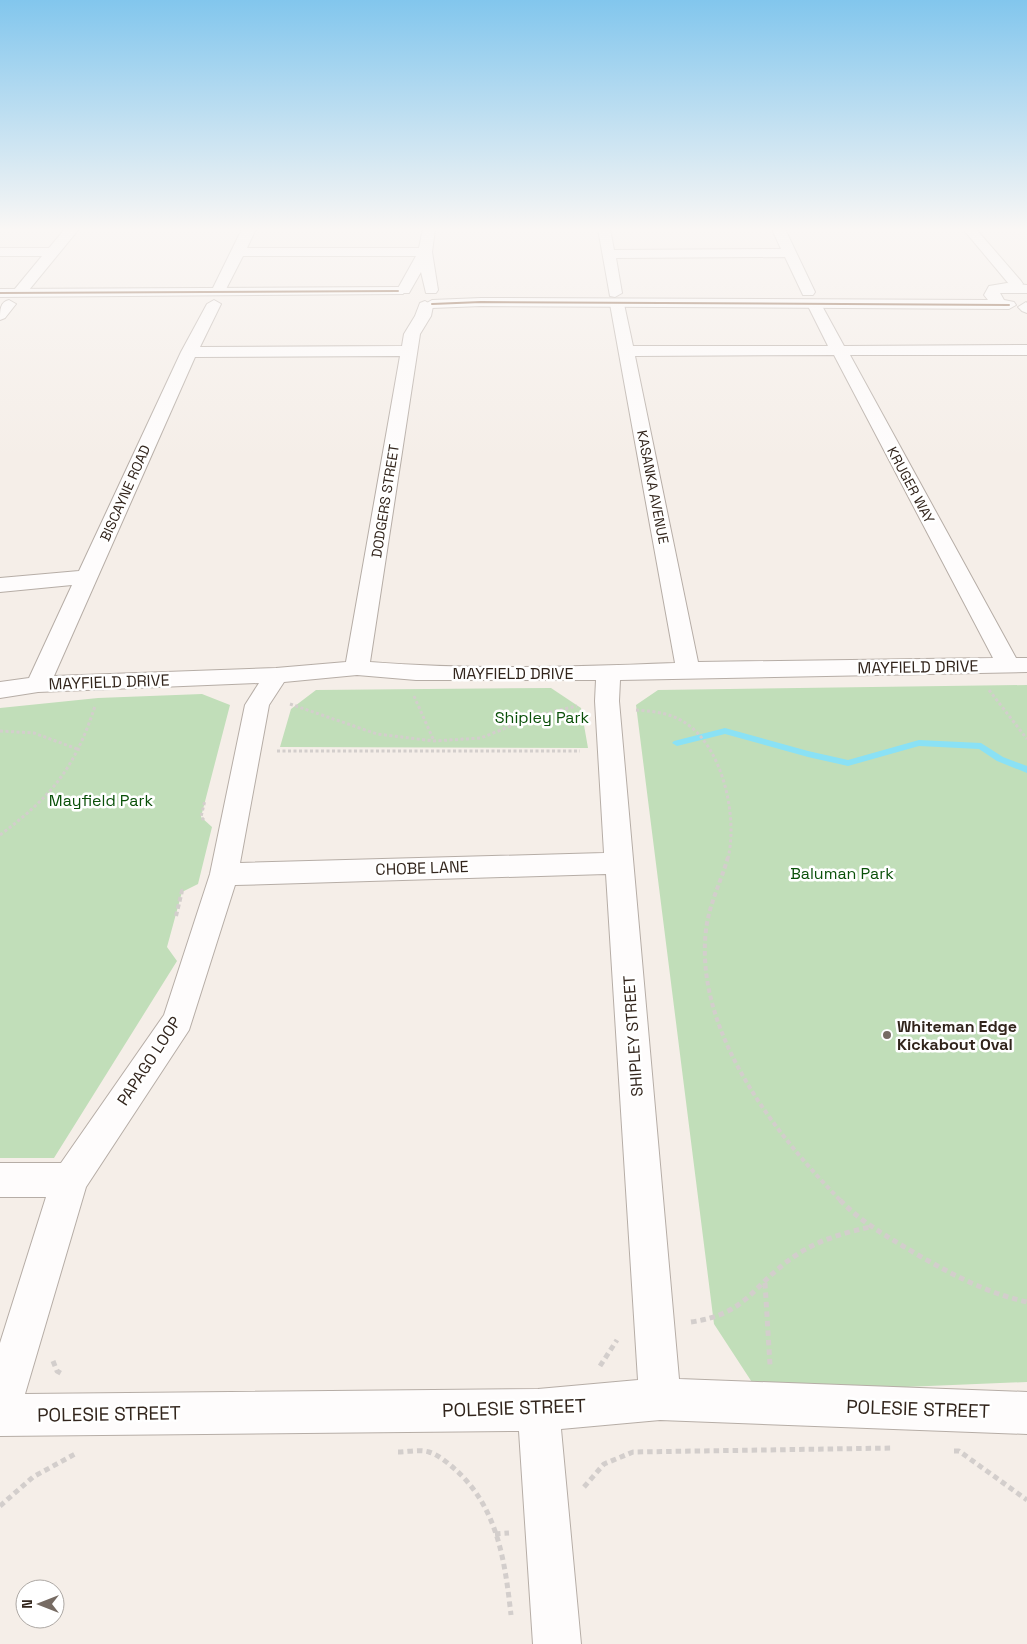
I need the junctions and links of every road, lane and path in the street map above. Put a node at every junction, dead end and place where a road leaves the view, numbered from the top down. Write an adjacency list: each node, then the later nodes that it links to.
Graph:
1 (212, 306): 9 (street, BISCAYNE ROAD)
2 (368, 306): 6 (street)
3 (439, 306): 6 (street)
4 (618, 306): 10 (street, KASANKA AVENUE)
5 (815, 306): 7 (street, KRUGER WAY)
6 (413, 308): 9 (street); 14 (street, DODGERS STREET)
7 (839, 350): 8 (street); 10 (street); 13 (street, KRUGER WAY)
8 (1027, 350)
9 (189, 352): 11 (street, BISCAYNE ROAD)
10 (627, 352): 15 (street, KASANKA AVENUE)
11 (87, 577): 12 (street); 19 (street, BISCAYNE ROAD)
12 (0, 585)
13 (1018, 665): 15 (street, MAYFIELD DRIVE)
14 (357, 668): 16 (street, MAYFIELD DRIVE); 18 (street, MAYFIELD DRIVE)
15 (688, 670): 17 (street, MAYFIELD DRIVE)
16 (416, 673): 17 (street, MAYFIELD DRIVE); 28 (path)
17 (608, 674): 30 (street, SHIPLEY STREET)
18 (276, 675): 19 (street, MAYFIELD DRIVE); 24 (street, PAPAGO LOOP)
19 (38, 684): 21 (street, MAYFIELD DRIVE)
20 (987, 687): 27 (path)
21 (0, 690)
22 (98, 698): 29 (path)
23 (586, 704): 28 (path)
24 (257, 705): 28 (path); 36 (street, PAPAGO LOOP)
25 (634, 710): 41 (path)
26 (0, 731): 29 (path)
27 (1027, 739)
28 (434, 741)
29 (80, 750): 34 (path)
30 (611, 751): 31 (path); 35 (street, SHIPLEY STREET)
31 (267, 752)
32 (206, 799): 33 (path)
33 (206, 822)
34 (0, 835)
35 (620, 863): 36 (street, CHOBE LANE); 44 (street, SHIPLEY STREET)
36 (224, 874): 40 (street, PAPAGO LOOP)
37 (190, 888): 38 (path)
38 (175, 919)
39 (0, 1180): 40 (street)
40 (70, 1180): 50 (street, PAPAGO LOOP)
41 (870, 1227): 42 (path); 43 (path)
42 (765, 1282): 44 (path); 47 (path)
43 (1027, 1302)
44 (654, 1324): 46 (path); 49 (street, SHIPLEY STREET)
45 (52, 1357): 48 (path)
46 (593, 1370)
47 (771, 1374)
48 (66, 1376)
49 (660, 1399): 51 (street, POLESIE STREET); 52 (street, POLESIE STREET)
50 (0, 1408)
51 (538, 1410): 53 (street, POLESIE STREET); 61 (street)
52 (1027, 1413)
53 (0, 1415)
54 (898, 1448): 58 (path)
55 (943, 1450): 59 (path)
56 (390, 1452): 62 (path)
57 (82, 1453): 60 (path)
58 (580, 1491)
59 (1027, 1500)
60 (0, 1506)
61 (548, 1533): 62 (path); 64 (street)
62 (495, 1534): 63 (path)
63 (513, 1625)
64 (557, 1644)

